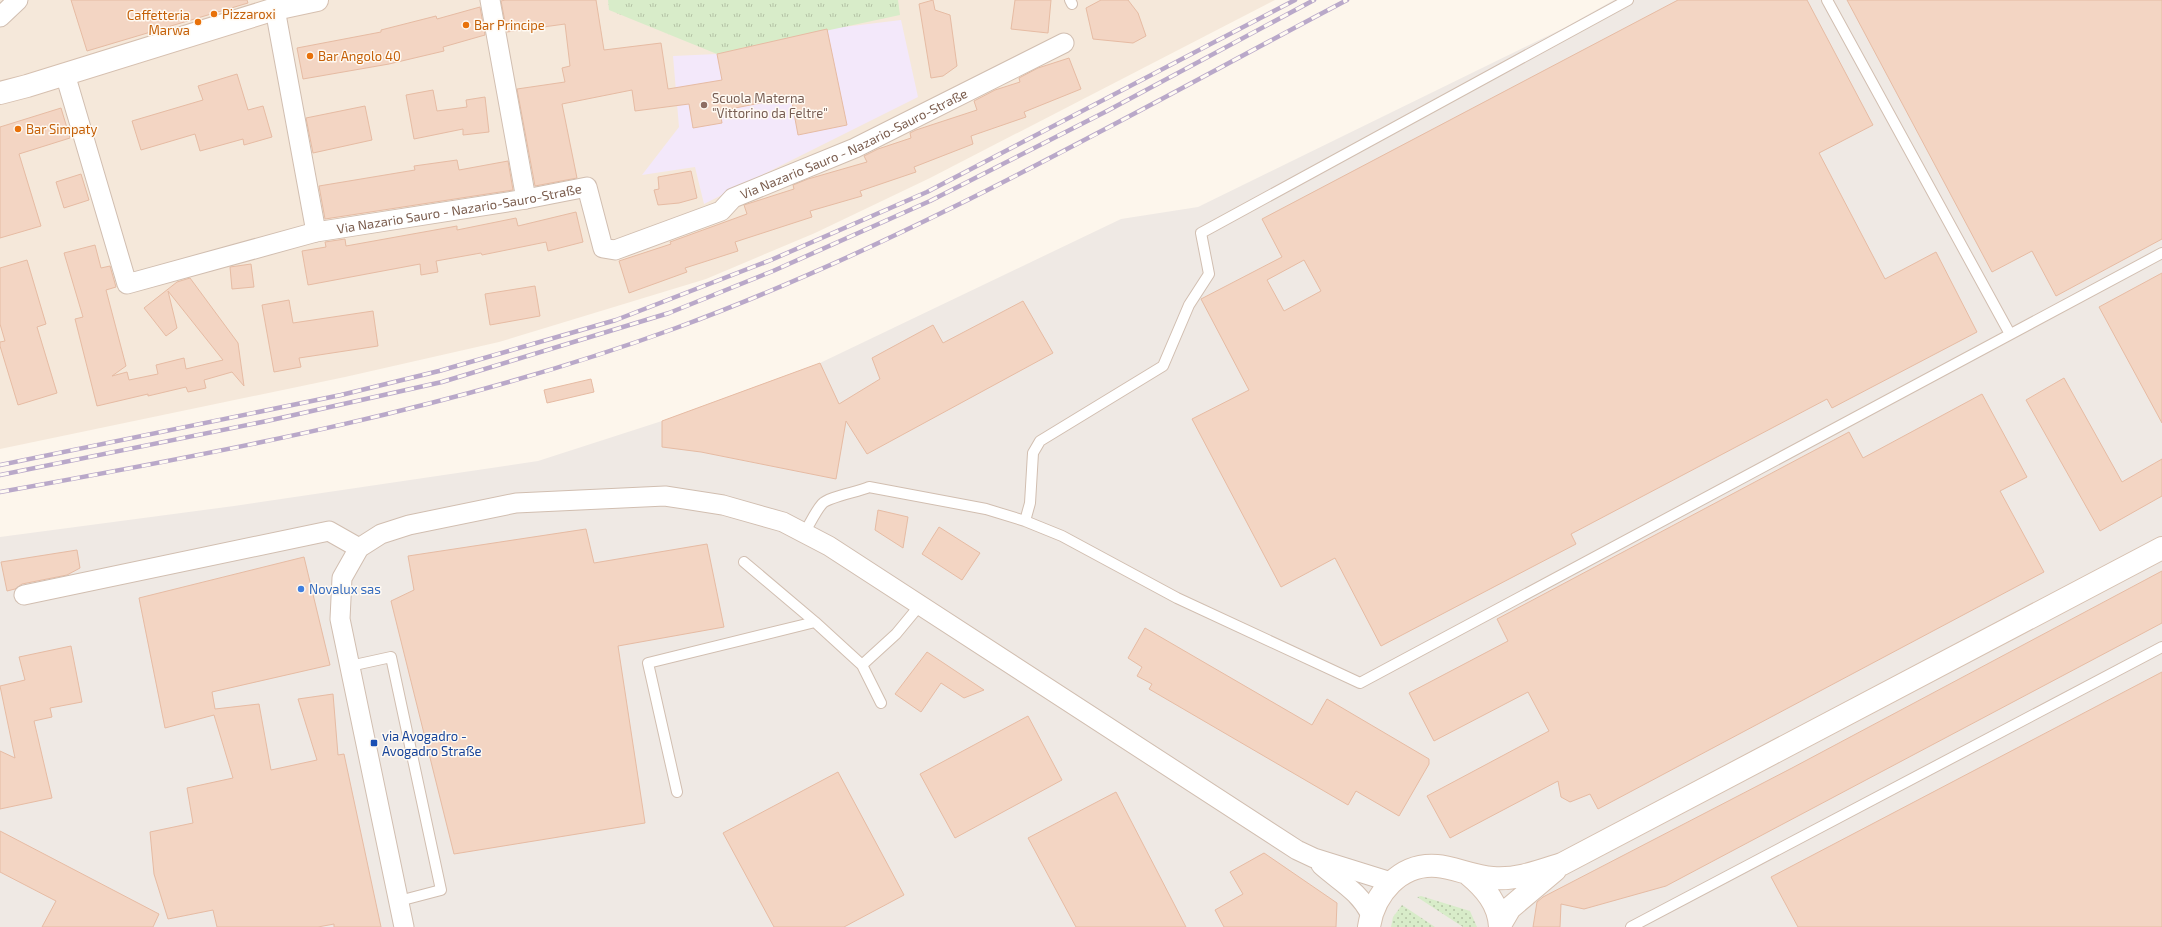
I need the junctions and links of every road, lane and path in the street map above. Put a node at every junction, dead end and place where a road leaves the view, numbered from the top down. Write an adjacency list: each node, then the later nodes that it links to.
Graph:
1 (18, 0): 7 (street)
2 (317, 0): 6 (main road)
3 (490, 0): 11 (street)
4 (1628, 0): 15 (lane)
5 (1827, 0): 14 (lane)
6 (275, 9): 9 (main road); 12 (street)
7 (0, 17)
8 (1064, 43): 11 (street, Via Nazario Sauro - Nazario-Sauro-Straße)
9 (65, 74): 10 (main road); 12 (street, Via Nazario Sauro - Nazario-Sauro-Straße)
10 (0, 91)
11 (526, 200): 12 (street, Via Nazario Sauro - Nazario-Sauro-Straße)
12 (316, 232)
13 (2162, 253): 14 (lane)
14 (2010, 334): 15 (lane)
15 (1025, 521): 16 (lane)
16 (804, 533): 17 (street); 21 (street)
17 (359, 548): 20 (street); 25 (street)
18 (2162, 548): 29 (main road)
19 (744, 562): 22 (lane)
20 (24, 595)
21 (920, 605): 24 (lane); 28 (street)
22 (815, 622): 24 (lane); 27 (lane)
23 (2162, 647): 36 (lane)
24 (862, 665): 26 (lane)
25 (350, 666): 32 (street); 32 (lane)
26 (881, 703)
27 (677, 792)
28 (1314, 858): 31 (street); 33 (street)
29 (1562, 864): 30 (main road); 34 (main road)
30 (1468, 874): 31 (main road); 34 (main road)
31 (1391, 882): 33 (main road)
32 (399, 901): 35 (street)
33 (1370, 921)
34 (1500, 926)
35 (404, 927)
36 (1631, 927)

